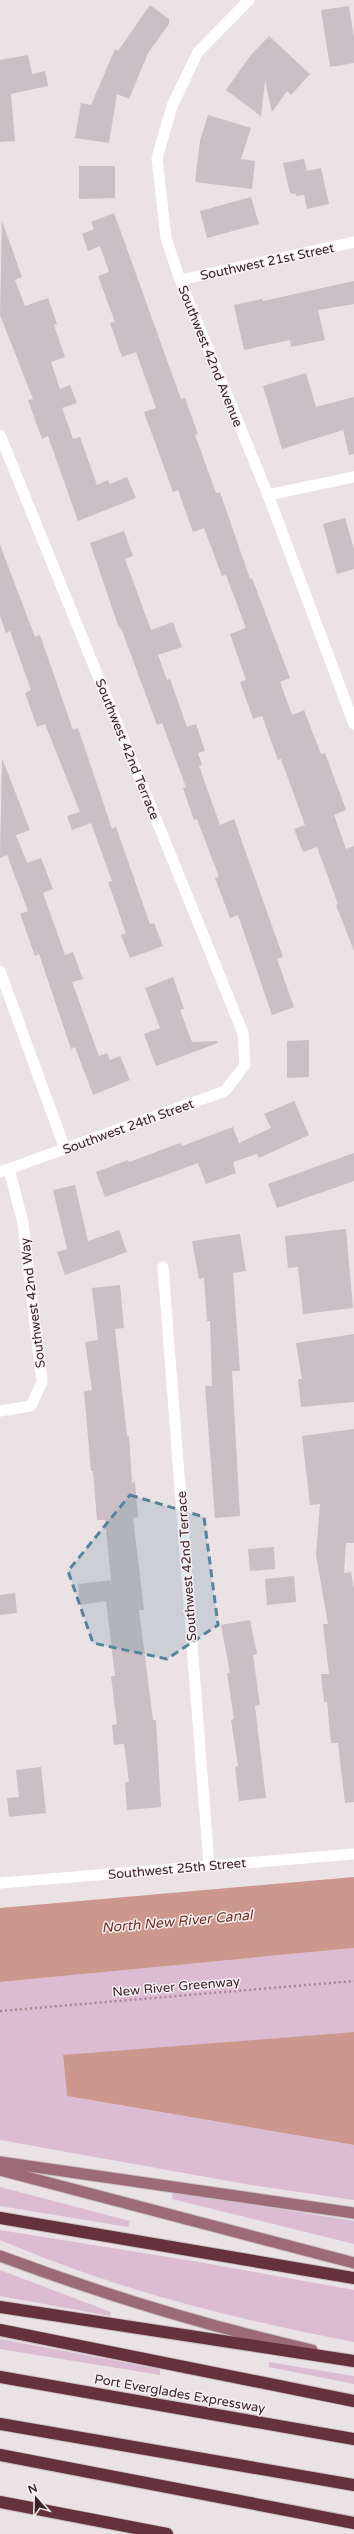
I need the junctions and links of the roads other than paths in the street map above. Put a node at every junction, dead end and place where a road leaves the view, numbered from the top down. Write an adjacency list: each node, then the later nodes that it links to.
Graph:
1 (249, 0): 3 (street, Southwest 42nd Avenue)
2 (354, 242): 3 (street, Southwest 21st Street)
3 (180, 280): 6 (street, Southwest 42nd Avenue)
4 (0, 435): 9 (street, Southwest 42nd Terrace)
5 (354, 477): 6 (street)
6 (268, 495): 7 (street, Southwest 42nd Avenue)
7 (353, 717)
8 (0, 971): 10 (street)
9 (245, 1066): 10 (street, Southwest 24th Street)
10 (65, 1149): 11 (street, Southwest 24th Street)
11 (4, 1170): 13 (street, Southwest 42nd Way)
12 (163, 1267): 15 (street, Southwest 42nd Terrace)
13 (0, 1411)
14 (354, 1854): 15 (street, Southwest 25th Street)
15 (209, 1865): 16 (street, Southwest 25th Street)
16 (0, 1883)
17 (0, 2162): 19 (main road)
18 (0, 2170): 22 (main road)
19 (354, 2213)
20 (1, 2219): 23 (highway)
21 (0, 2256): 26 (main road)
22 (354, 2263)
23 (354, 2278)
24 (0, 2307): 26 (highway)
25 (0, 2330): 28 (highway)
26 (354, 2360)
27 (0, 2377): 30 (highway, Port Everglades Expressway)
28 (354, 2401)
29 (0, 2424): 32 (highway)
30 (354, 2439)
31 (0, 2455): 34 (highway)
32 (354, 2485)
33 (0, 2502): 35 (highway)
34 (354, 2523)
35 (137, 2528): 36 (highway); 37 (highway)
36 (151, 2534)
37 (167, 2534)

